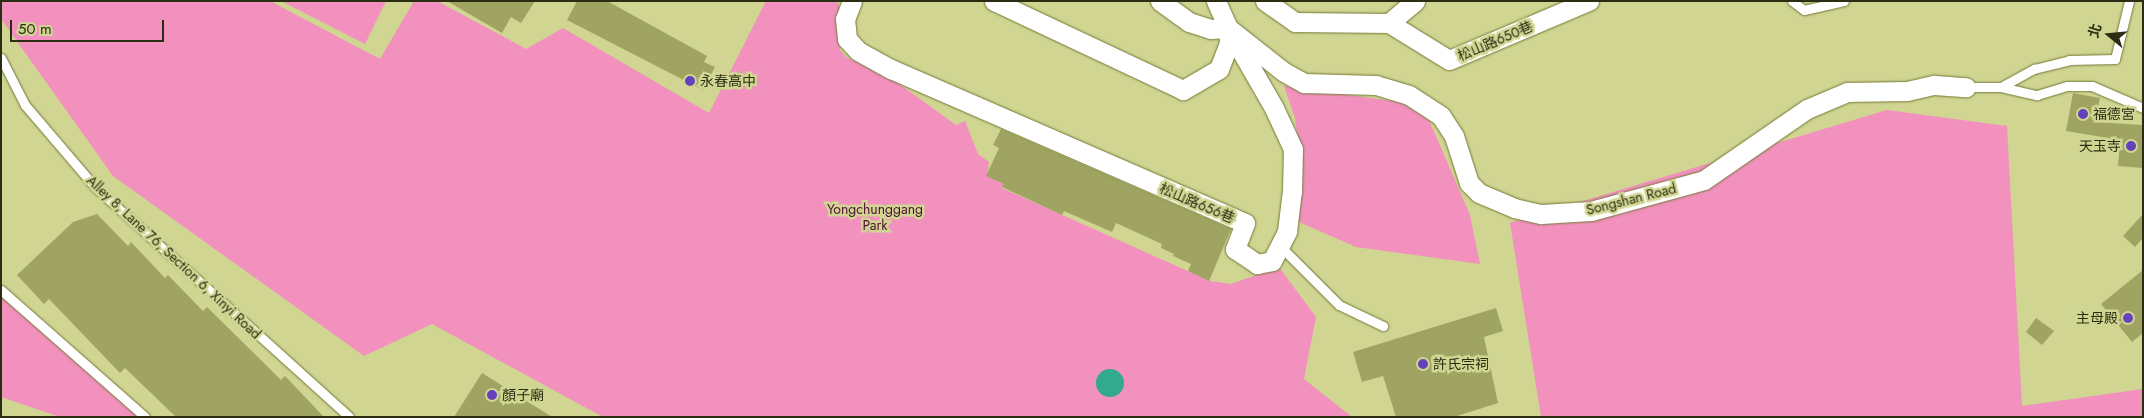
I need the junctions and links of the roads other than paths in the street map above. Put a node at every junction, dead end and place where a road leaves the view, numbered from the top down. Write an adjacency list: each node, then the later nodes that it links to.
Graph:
1 (852, 1): 20 (street, 松山路656巷)
2 (994, 1): 16 (street)
3 (1160, 1): 12 (street)
4 (1216, 1): 12 (street, Songshan Road)
5 (1265, 1): 11 (street)
6 (1415, 1): 11 (street)
7 (1589, 1): 11 (street, 松山路650巷)
8 (1792, 1): 9 (lane)
9 (1844, 1)
10 (2129, 1): 18 (lane)
11 (1389, 23)
12 (1228, 28): 14 (street); 15 (street, Songshan Road); 16 (street)
13 (1, 58): 24 (lane, Alley 8, Lane 76, Section 6, Xinyi Road)
14 (1248, 62): 15 (street); 16 (street); 20 (street)
15 (1272, 62): 17 (street, Songshan Road)
16 (1220, 69)
17 (1966, 87): 18 (lane)
18 (2001, 87): 19 (lane)
19 (2143, 108)
20 (1281, 247): 22 (lane)
21 (1, 290): 23 (lane)
22 (1383, 326)
23 (145, 417)
24 (349, 417)

